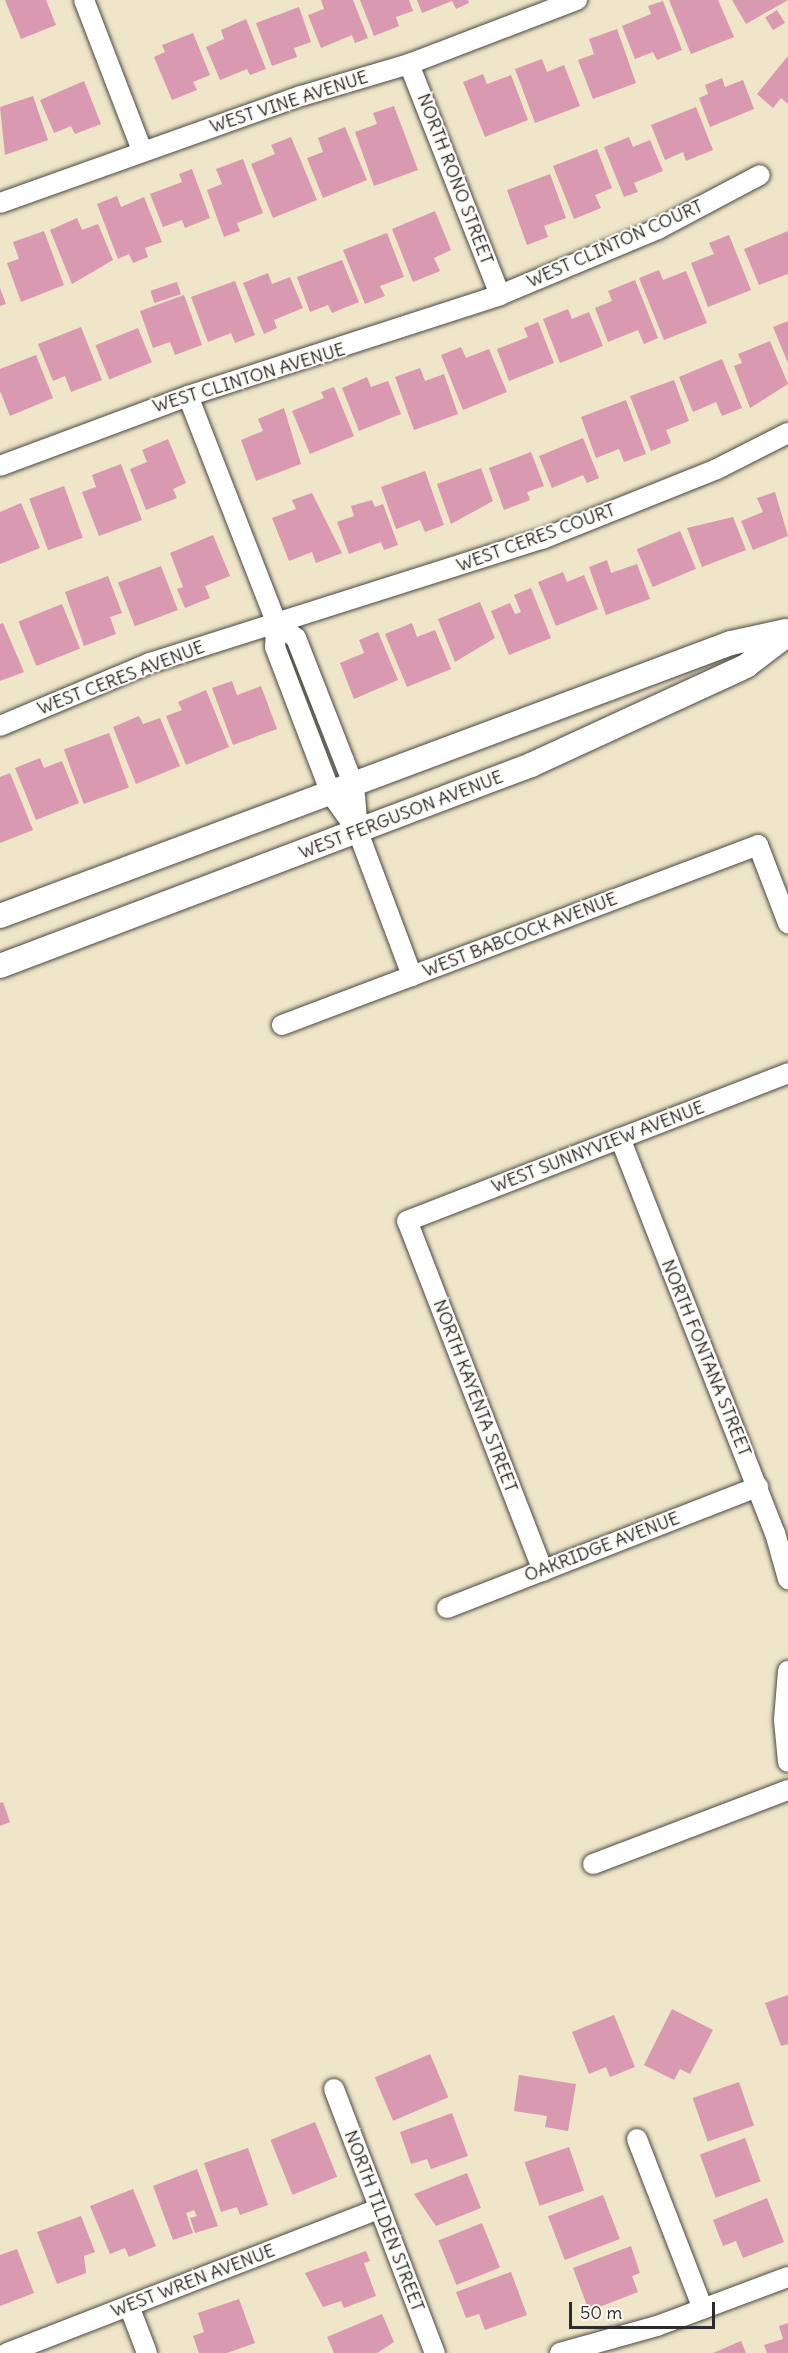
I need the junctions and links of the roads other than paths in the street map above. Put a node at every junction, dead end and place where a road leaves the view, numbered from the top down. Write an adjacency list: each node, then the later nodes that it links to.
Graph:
1 (84, 0): 4 (street)
2 (577, 0): 3 (street, WEST VINE AVENUE)
3 (409, 64): 4 (street, WEST VINE AVENUE); 7 (street, NORTH RONO STREET)
4 (142, 150): 6 (street, WEST VINE AVENUE)
5 (760, 175): 7 (street, WEST CLINTON COURT)
6 (0, 203)
7 (500, 295): 8 (street, WEST CLINTON AVENUE)
8 (188, 396): 10 (street, WEST CLINTON AVENUE); 11 (street)
9 (788, 433): 11 (street, WEST CERES COURT)
10 (0, 466)
11 (276, 622): 13 (street, WEST CERES AVENUE); 14 (street); 15 (street)
12 (788, 632): 14 (street, WEST FERGUSON AVENUE); 16 (street, WEST FERGUSON AVENUE)
13 (0, 726)
14 (354, 786): 15 (street, WEST FERGUSON AVENUE); 16 (street)
15 (331, 795): 16 (street); 17 (street, WEST FERGUSON AVENUE)
16 (358, 832): 19 (street, WEST FERGUSON AVENUE); 20 (street)
17 (0, 916)
18 (788, 923): 20 (street, WEST BABCOCK AVENUE)
19 (0, 966)
20 (412, 976): 21 (street, WEST BABCOCK AVENUE)
21 (282, 1025)
22 (788, 1073): 23 (street, WEST SUNNYVIEW AVENUE)
23 (620, 1138): 24 (street, WEST SUNNYVIEW AVENUE); 25 (street, NORTH FONTANA STREET)
24 (407, 1221): 26 (street, NORTH KAYENTA STREET)
25 (758, 1487): 26 (street, OAKRIDGE AVENUE); 27 (street, NORTH FONTANA STREET)
26 (543, 1570): 28 (street, OAKRIDGE AVENUE)
27 (788, 1579)
28 (447, 1608)
29 (788, 1671): 30 (street)
30 (788, 1762)
31 (788, 1790): 32 (street)
32 (593, 1864)
33 (334, 2089): 35 (street, NORTH TILDEN STREET)
34 (637, 2139): 38 (street)
35 (380, 2208): 37 (street, WEST WREN AVENUE); 41 (street, NORTH TILDEN STREET)
36 (788, 2277): 38 (street)
37 (129, 2306): 39 (street, WEST WREN AVENUE); 40 (street)
38 (703, 2309): 42 (street)
39 (7, 2353)
40 (147, 2353)
41 (435, 2353)
42 (560, 2353)

